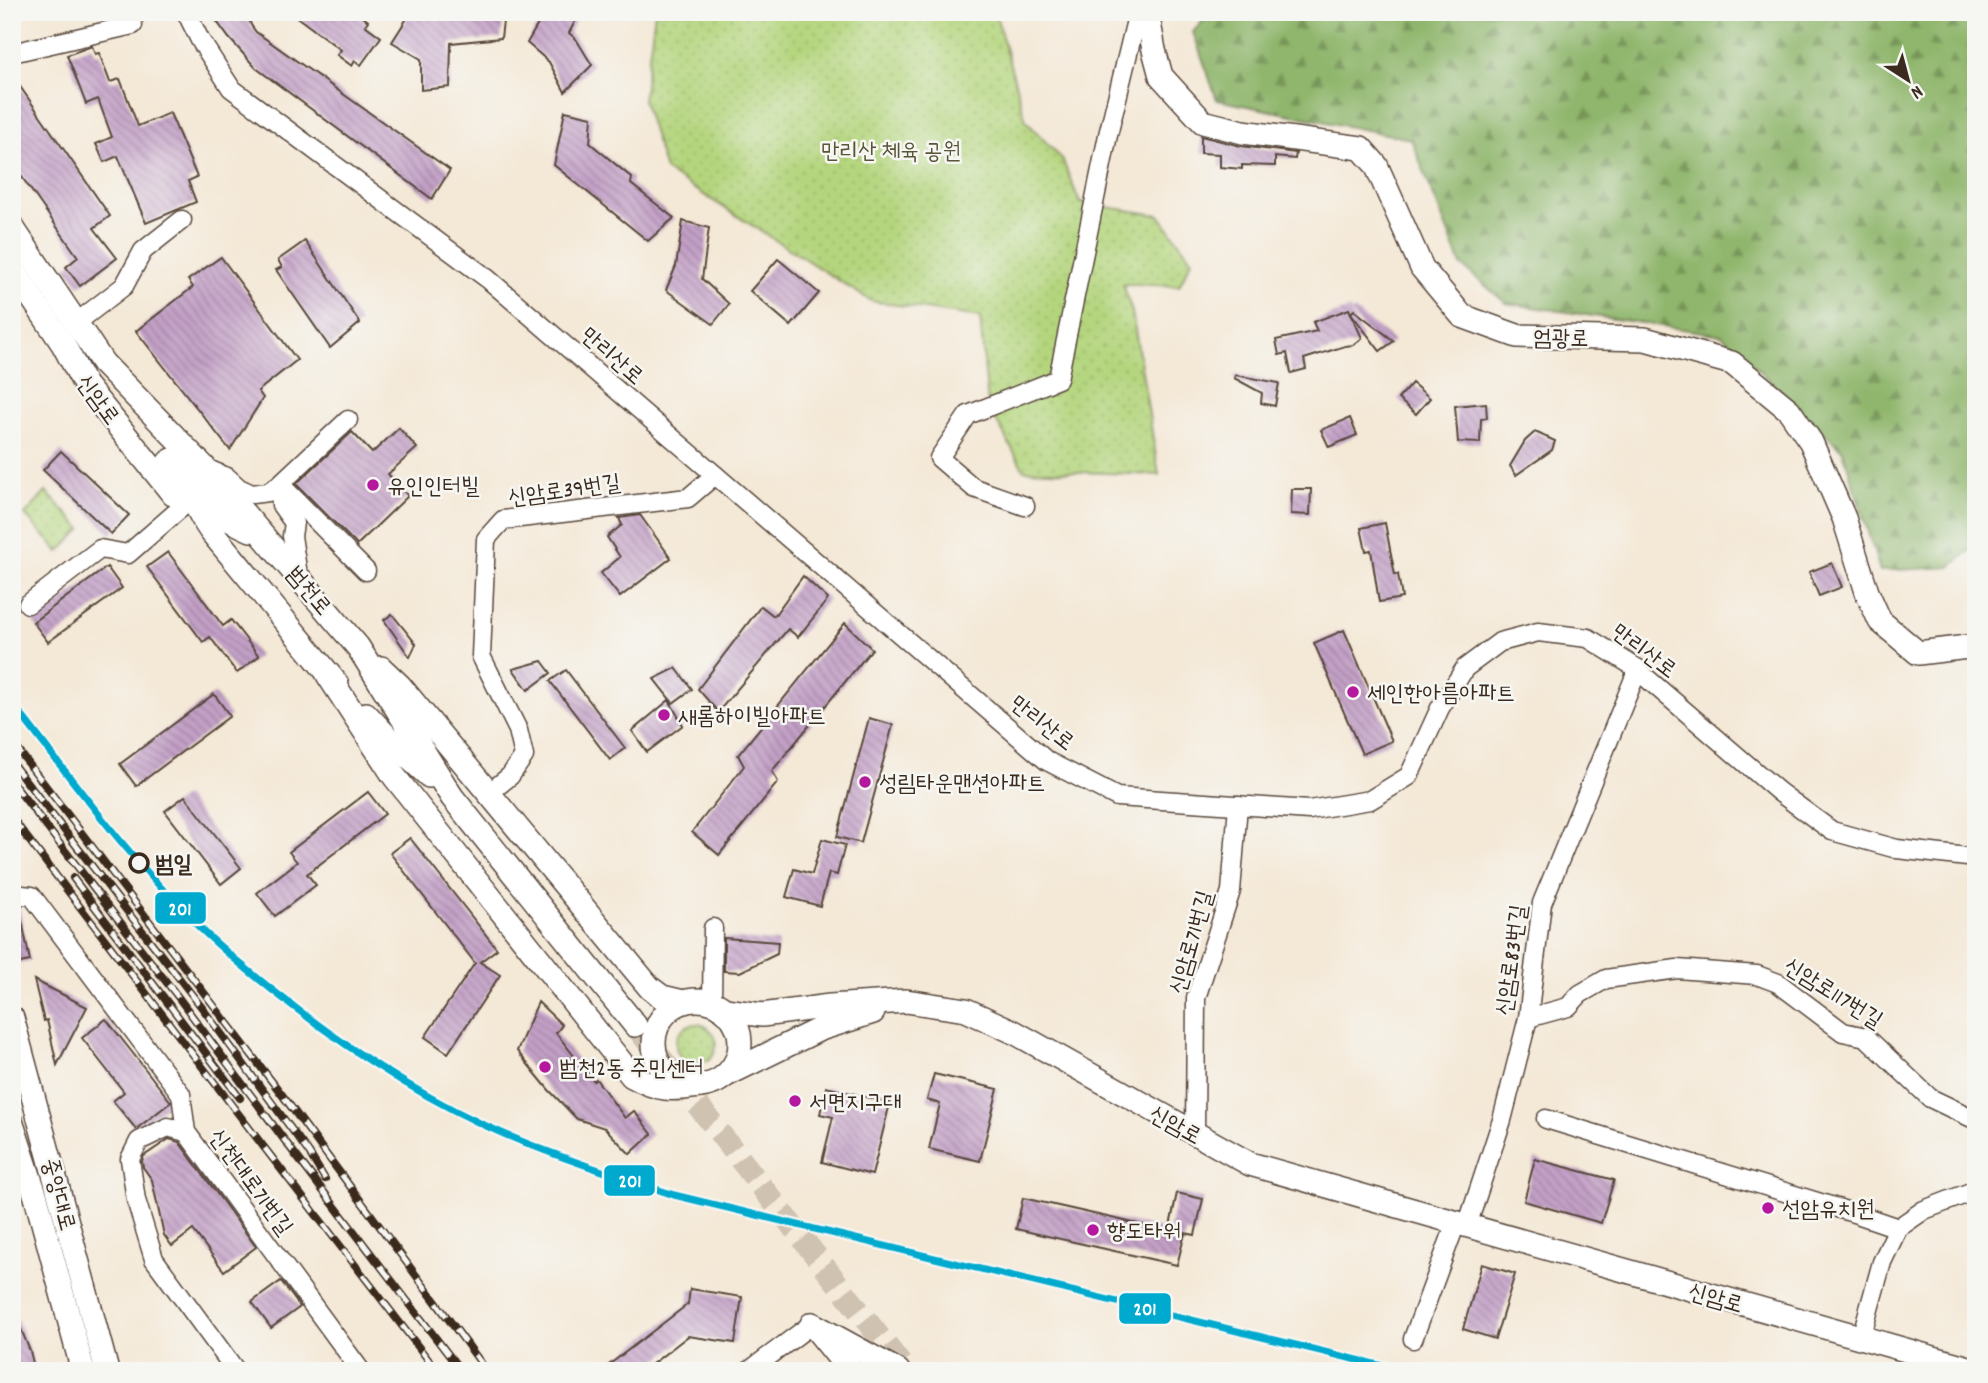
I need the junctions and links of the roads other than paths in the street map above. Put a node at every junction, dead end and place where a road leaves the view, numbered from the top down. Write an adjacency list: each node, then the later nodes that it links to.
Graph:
1 (1138, 12): 15 (street)
2 (1147, 12): 21 (main road, 엄광로)
3 (193, 17): 13 (street, 만리산로)
4 (133, 25): 5 (street)
5 (12, 53)
6 (181, 220): 9 (street)
7 (12, 227): 9 (main road, 신암로)
8 (12, 268): 16 (main road, 신암로)
9 (75, 323): 10 (main road, 신암로)
10 (141, 403): 12 (main road, 범천로)
11 (348, 420): 14 (street)
12 (205, 468): 14 (street); 17 (main road, 범천로)
13 (715, 474): 25 (street, 신암로39번길); 27 (street, 만리산로)
14 (280, 484): 18 (street); 19 (street)
15 (1025, 506)
16 (192, 513): 17 (main road); 20 (street); 24 (main road, 범천로)
17 (264, 536): 19 (main road, 범천로)
18 (366, 571)
19 (298, 575): 22 (main road, 범천로)
20 (28, 604)
21 (1976, 646)
22 (358, 647): 25 (main road); 26 (main road, 범천로)
23 (1638, 668): 27 (street, 만리산로); 28 (street, 만리산로); 35 (street, 신암로83번길)
24 (328, 675): 26 (main road, 범천로); 38 (main road)
25 (489, 793): 32 (main road)
26 (452, 797): 36 (main road, 범천로)
27 (1238, 805): 43 (street, 신암로71번길)
28 (1976, 858)
29 (12, 894): 42 (street, 신천대로71번길)
30 (713, 928): 33 (street)
31 (906, 1001): 33 (main road); 37 (main road); 43 (main road, 신암로)
32 (683, 1002): 33 (main road); 38 (main road)
33 (719, 1006): 37 (main road)
34 (12, 1018): 52 (main road, 중앙대로)
35 (1528, 1018): 40 (street, 신암로117번길); 45 (street, 신암로83번길)
36 (635, 1025)
37 (726, 1075): 38 (main road)
38 (700, 1086)
39 (1546, 1119): 46 (street)
40 (1976, 1120)
41 (12, 1124): 51 (main road, 중앙대로)
42 (186, 1132): 53 (street); 54 (street, 신천대로71번길)
43 (1195, 1135): 45 (main road, 신암로)
44 (1976, 1190): 46 (street)
45 (1462, 1224): 48 (main road, 신암로); 49 (street)
46 (1898, 1228): 48 (street)
47 (812, 1324): 55 (street); 56 (main road); 57 (main road)
48 (1861, 1338): 50 (main road, 신암로)
49 (1413, 1339)
50 (1976, 1370)
51 (83, 1371)
52 (107, 1371)
53 (236, 1371)
54 (361, 1371)
55 (749, 1371)
56 (850, 1371)
57 (898, 1371)

